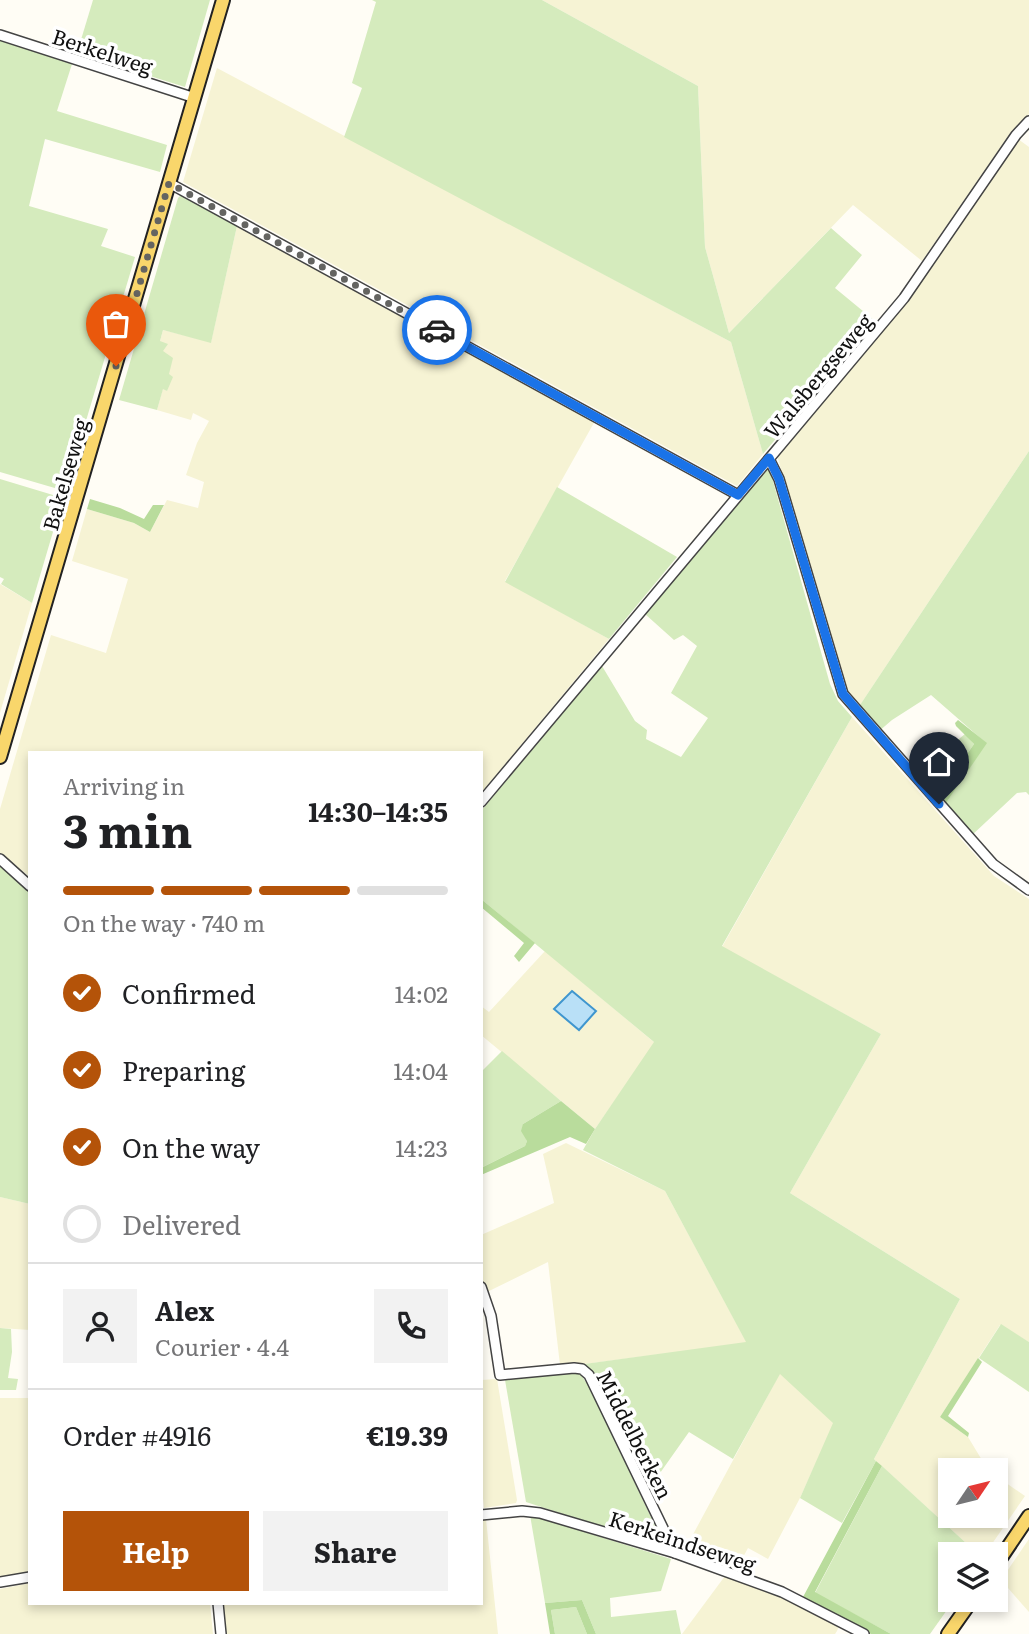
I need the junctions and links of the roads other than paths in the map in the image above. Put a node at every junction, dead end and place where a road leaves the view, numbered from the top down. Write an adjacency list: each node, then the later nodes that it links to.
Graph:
1 (223, 0): 3 (main road, Bakelseweg)
2 (0, 35): 3 (street, Berkelweg)
3 (195, 98): 5 (main road, Bakelseweg)
4 (1029, 121): 6 (street, Walsbergseweg)
5 (169, 183): 7 (street); 8 (main road, Bakelseweg)
6 (769, 458): 7 (street, Walsbergseweg); 12 (street)
7 (738, 495): 9 (street, Walsbergseweg)
8 (0, 757)
9 (483, 800)
10 (0, 859): 11 (street)
11 (28, 884)
12 (1029, 890)
13 (483, 1293): 17 (street, Middelberken)
14 (483, 1515): 17 (street, Kerkeindseweg)
15 (1029, 1516): 16 (main road)
16 (1008, 1547)
17 (675, 1553): 22 (street, Kerkeindseweg)
18 (28, 1577): 19 (street)
19 (0, 1582)
20 (218, 1605): 23 (street)
21 (964, 1612): 26 (main road)
22 (845, 1624): 24 (street); 25 (street, Kerkeindseweg)
23 (221, 1634)
24 (838, 1634)
25 (864, 1634)
26 (948, 1634)

